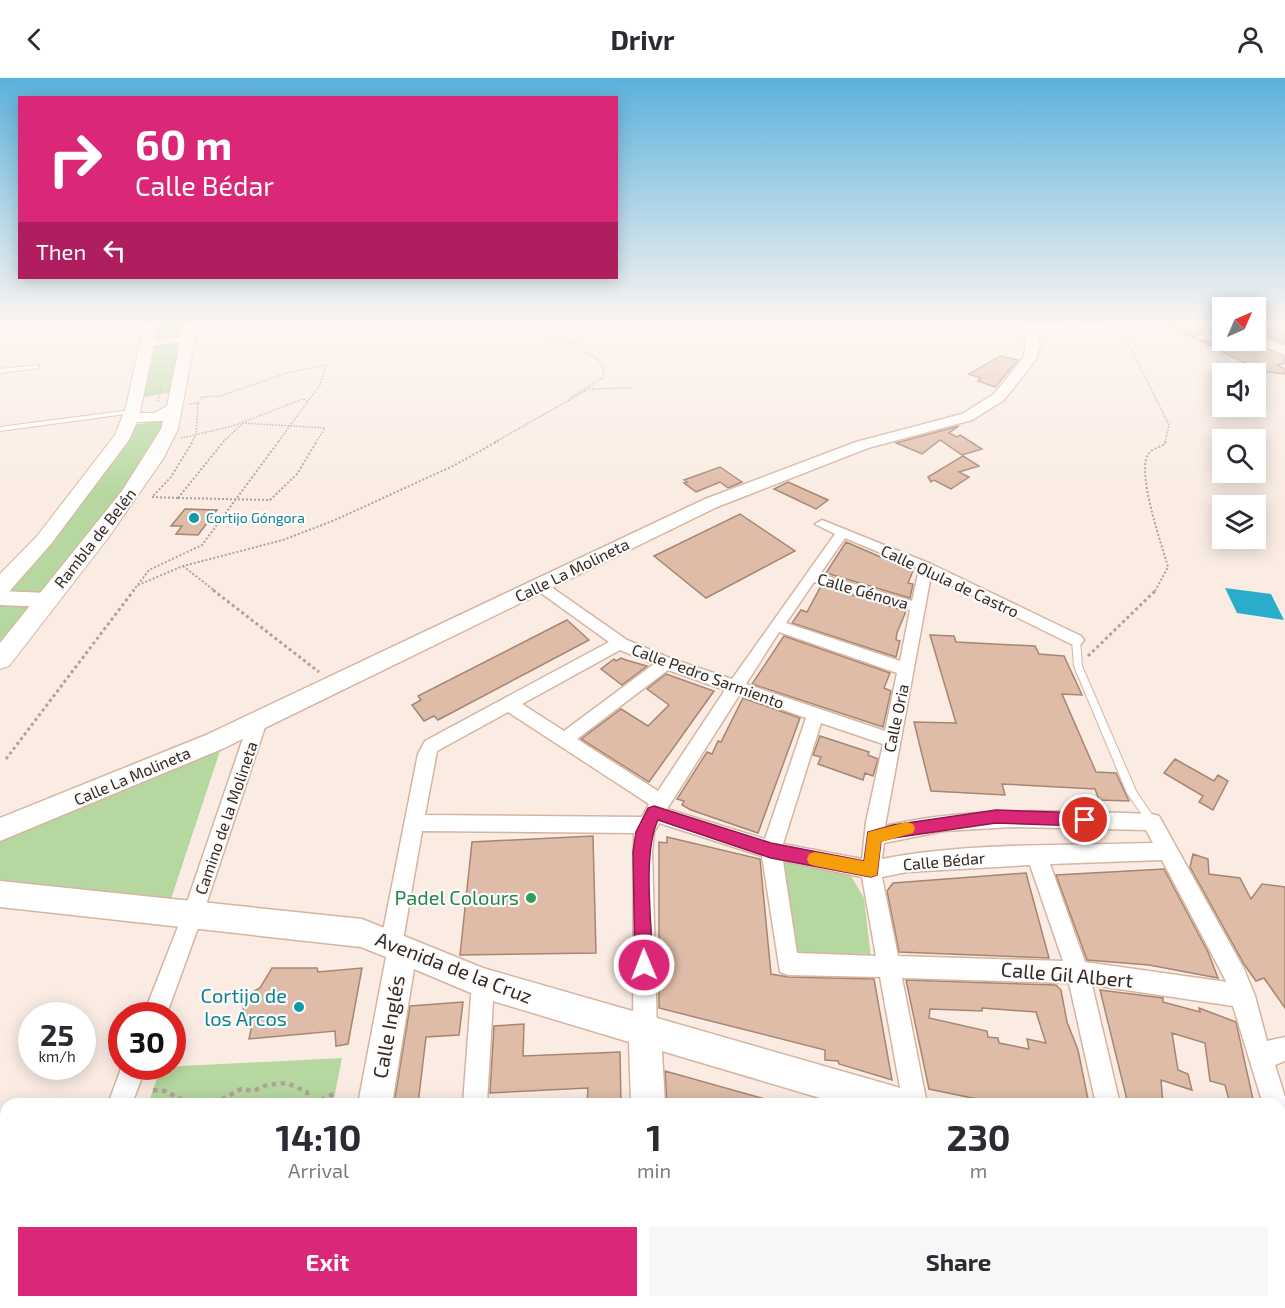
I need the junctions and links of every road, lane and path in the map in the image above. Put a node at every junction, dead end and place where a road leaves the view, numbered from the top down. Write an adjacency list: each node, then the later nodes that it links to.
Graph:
1 (151, 380): 9 (main road, Rambla de Belén)
2 (164, 380): 9 (main road, Rambla de Belén)
3 (265, 380): 12 (path)
4 (321, 380): 10 (path)
5 (598, 380): 11 (path)
6 (1010, 380): 25 (street, Calle La Molineta)
7 (1147, 380): 36 (path)
8 (632, 388): 11 (path)
9 (154, 400): 12 (path); 15 (lane); 17 (main road, Rambla de Belén); 27 (main road, Rambla de Belén)
10 (307, 400): 13 (path); 14 (path)
11 (566, 402): 22 (path)
12 (198, 403): 16 (path)
13 (243, 423): 14 (path); 16 (path); 18 (path)
14 (289, 425): 19 (path); 19 (path)
15 (0, 429)
16 (195, 435): 17 (path); 18 (path)
17 (165, 440): 29 (main road, Rambla de Belén)
18 (178, 498): 19 (path)
19 (235, 499): 26 (path)
20 (822, 524): 21 (street, Calle Olula de Castro)
21 (842, 533): 23 (street, Calle Olula de Castro); 24 (street)
22 (183, 566): 26 (path); 39 (path)
23 (926, 567): 30 (street, Calle Oria); 32 (street, Calle Olula de Castro)
24 (811, 576): 30 (street, Calle Génova); 31 (street)
25 (539, 585): 33 (street, Calle Pedro Sarmiento); 39 (street, Calle La Molineta)
26 (136, 586): 45 (path)
27 (0, 588)
28 (0, 598): 29 (street)
29 (47, 600): 34 (main road, Rambla de Belén)
30 (916, 607): 37 (street, Calle Oria)
31 (776, 625): 37 (street); 38 (street)
32 (1076, 640): 36 (lane)
33 (620, 643): 35 (street, Calle Pedro Sarmiento); 40 (street)
34 (0, 660)
35 (666, 663): 38 (street, Calle Pedro Sarmiento); 43 (street)
36 (1078, 666): 47 (lane)
37 (907, 670): 44 (street, Calle Oria)
38 (738, 687): 41 (street, Calle Pedro Sarmiento); 46 (street)
39 (331, 688): 42 (street, Calle La Molineta)
40 (509, 704): 43 (street, Calle Bédar); 48 (street)
41 (815, 716): 44 (street, Calle Pedro Sarmiento); 51 (street)
42 (258, 721): 49 (street, Calle La Molineta); 56 (street, Camino de la Molineta)
43 (565, 739): 46 (street, Calle Bédar)
44 (891, 740): 50 (street, Calle Oria)
45 (6, 759)
46 (655, 814): 48 (street); 51 (street, Calle Bédar); 63 (street)
47 (1152, 822): 50 (street); 52 (street)
48 (414, 823): 57 (street)
49 (0, 830)
50 (874, 837): 54 (street, Calle Oria)
51 (771, 850): 54 (street, Calle Bédar); 58 (street, Calle Gil Albert)
52 (1169, 851): 53 (street, Calle Bédar); 61 (street)
53 (1037, 855): 54 (street, Calle Bédar); 59 (street)
54 (871, 870): 58 (street, Calle Oria)
55 (0, 894): 56 (street, Avenida de la Cruz)
56 (193, 914): 57 (street, Avenida de la Cruz); 62 (street, Camino de la Molineta)
57 (397, 948): 60 (street, Avenida de la Cruz); 74 (street, Calle Inglés)
58 (889, 965): 59 (street, Calle Gil Albert); 78 (street, Calle Oria)
59 (1078, 972): 61 (street, Calle Gil Albert); 79 (street)
60 (483, 983): 63 (street, Avenida de la Cruz); 75 (street)
61 (1244, 996): 65 (street)
62 (159, 1002)
63 (645, 1032): 76 (street); 77 (street, Avenida de la Cruz)
64 (1285, 1049): 65 (street)
65 (1263, 1060): 80 (street)
66 (129, 1080): 69 (street)
67 (153, 1090): 70 (path)
68 (335, 1093): 73 (path)
69 (122, 1098)
70 (175, 1098)
71 (225, 1098): 72 (path)
72 (309, 1098)
73 (324, 1098)
74 (376, 1098)
75 (475, 1098)
76 (648, 1098)
77 (876, 1098)
78 (914, 1098)
79 (1107, 1098)
80 (1273, 1098)

